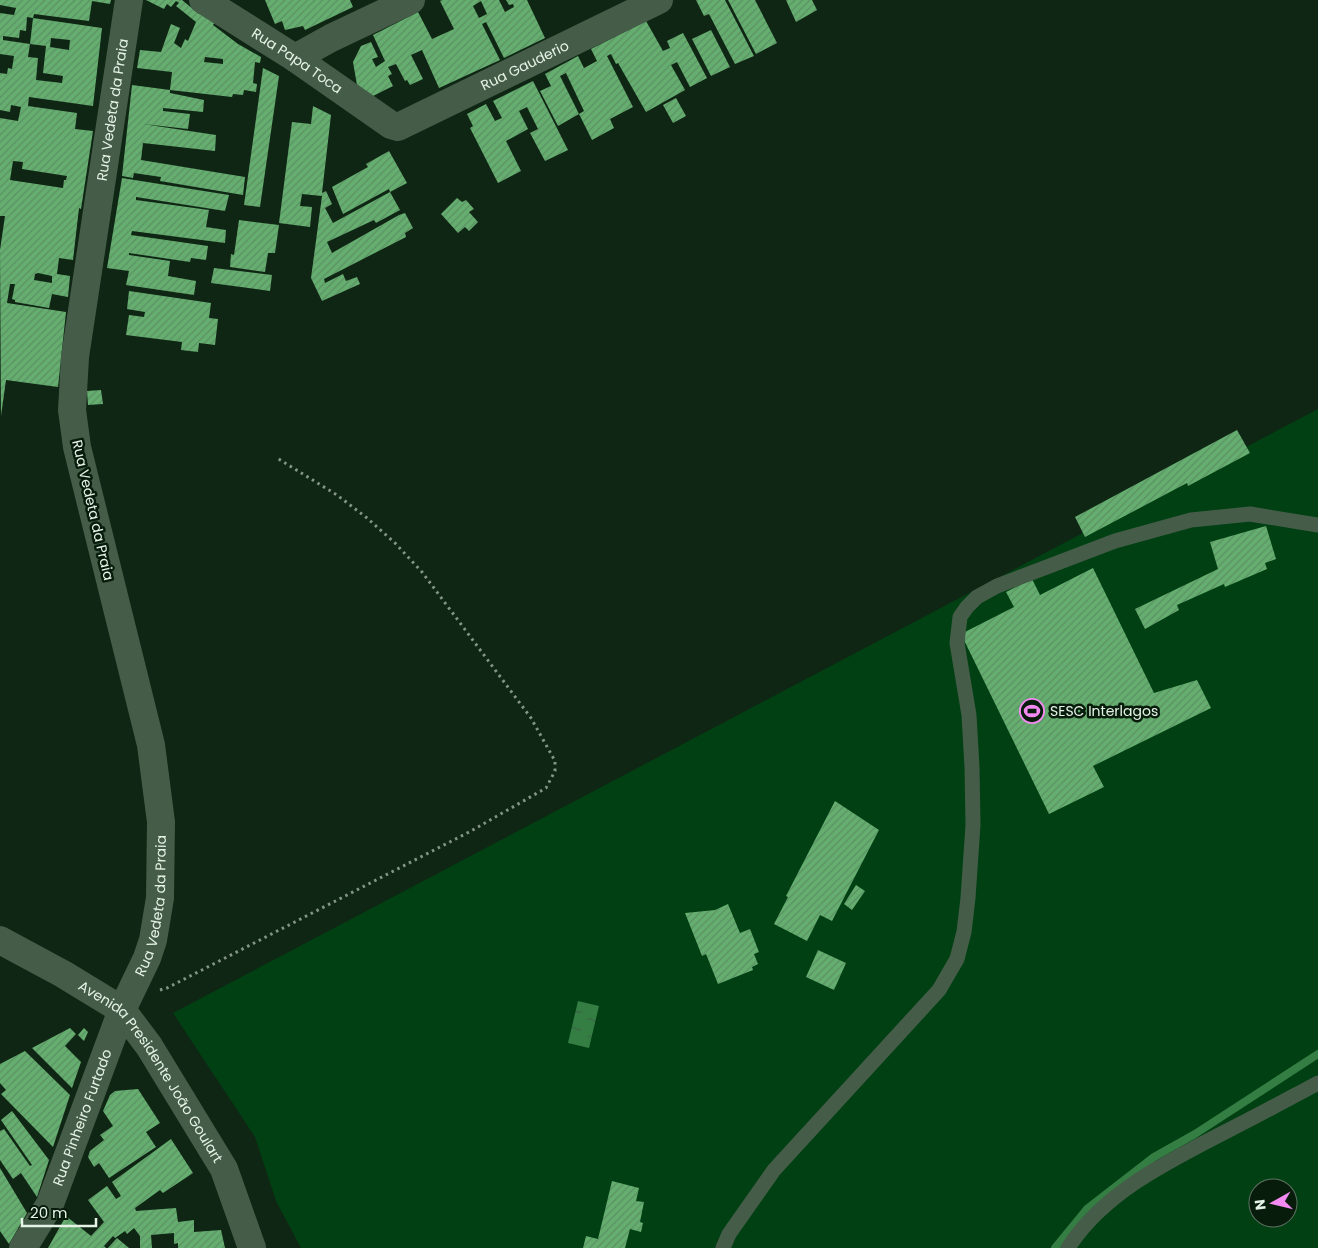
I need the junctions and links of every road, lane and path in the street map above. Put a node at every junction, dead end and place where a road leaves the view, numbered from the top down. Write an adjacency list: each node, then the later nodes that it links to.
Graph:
1 (129, 0): 10 (street, Rua Vedeta da Praia)
2 (203, 0): 5 (street, Rua Papa Toca)
3 (411, 0): 5 (street)
4 (659, 0): 6 (street, Rua Gauderio)
5 (295, 58): 6 (street, Rua Papa Toca)
6 (391, 125)
7 (277, 458): 10 (path)
8 (1318, 525): 14 (lane)
9 (0, 940): 10 (street, Avenida Presidente João Goulart)
10 (127, 1000): 12 (street, Rua Pinheiro Furtado); 13 (street, Avenida Presidente João Goulart)
11 (1318, 1083): 15 (lane)
12 (24, 1248)
13 (252, 1248)
14 (723, 1248)
15 (1068, 1248)

